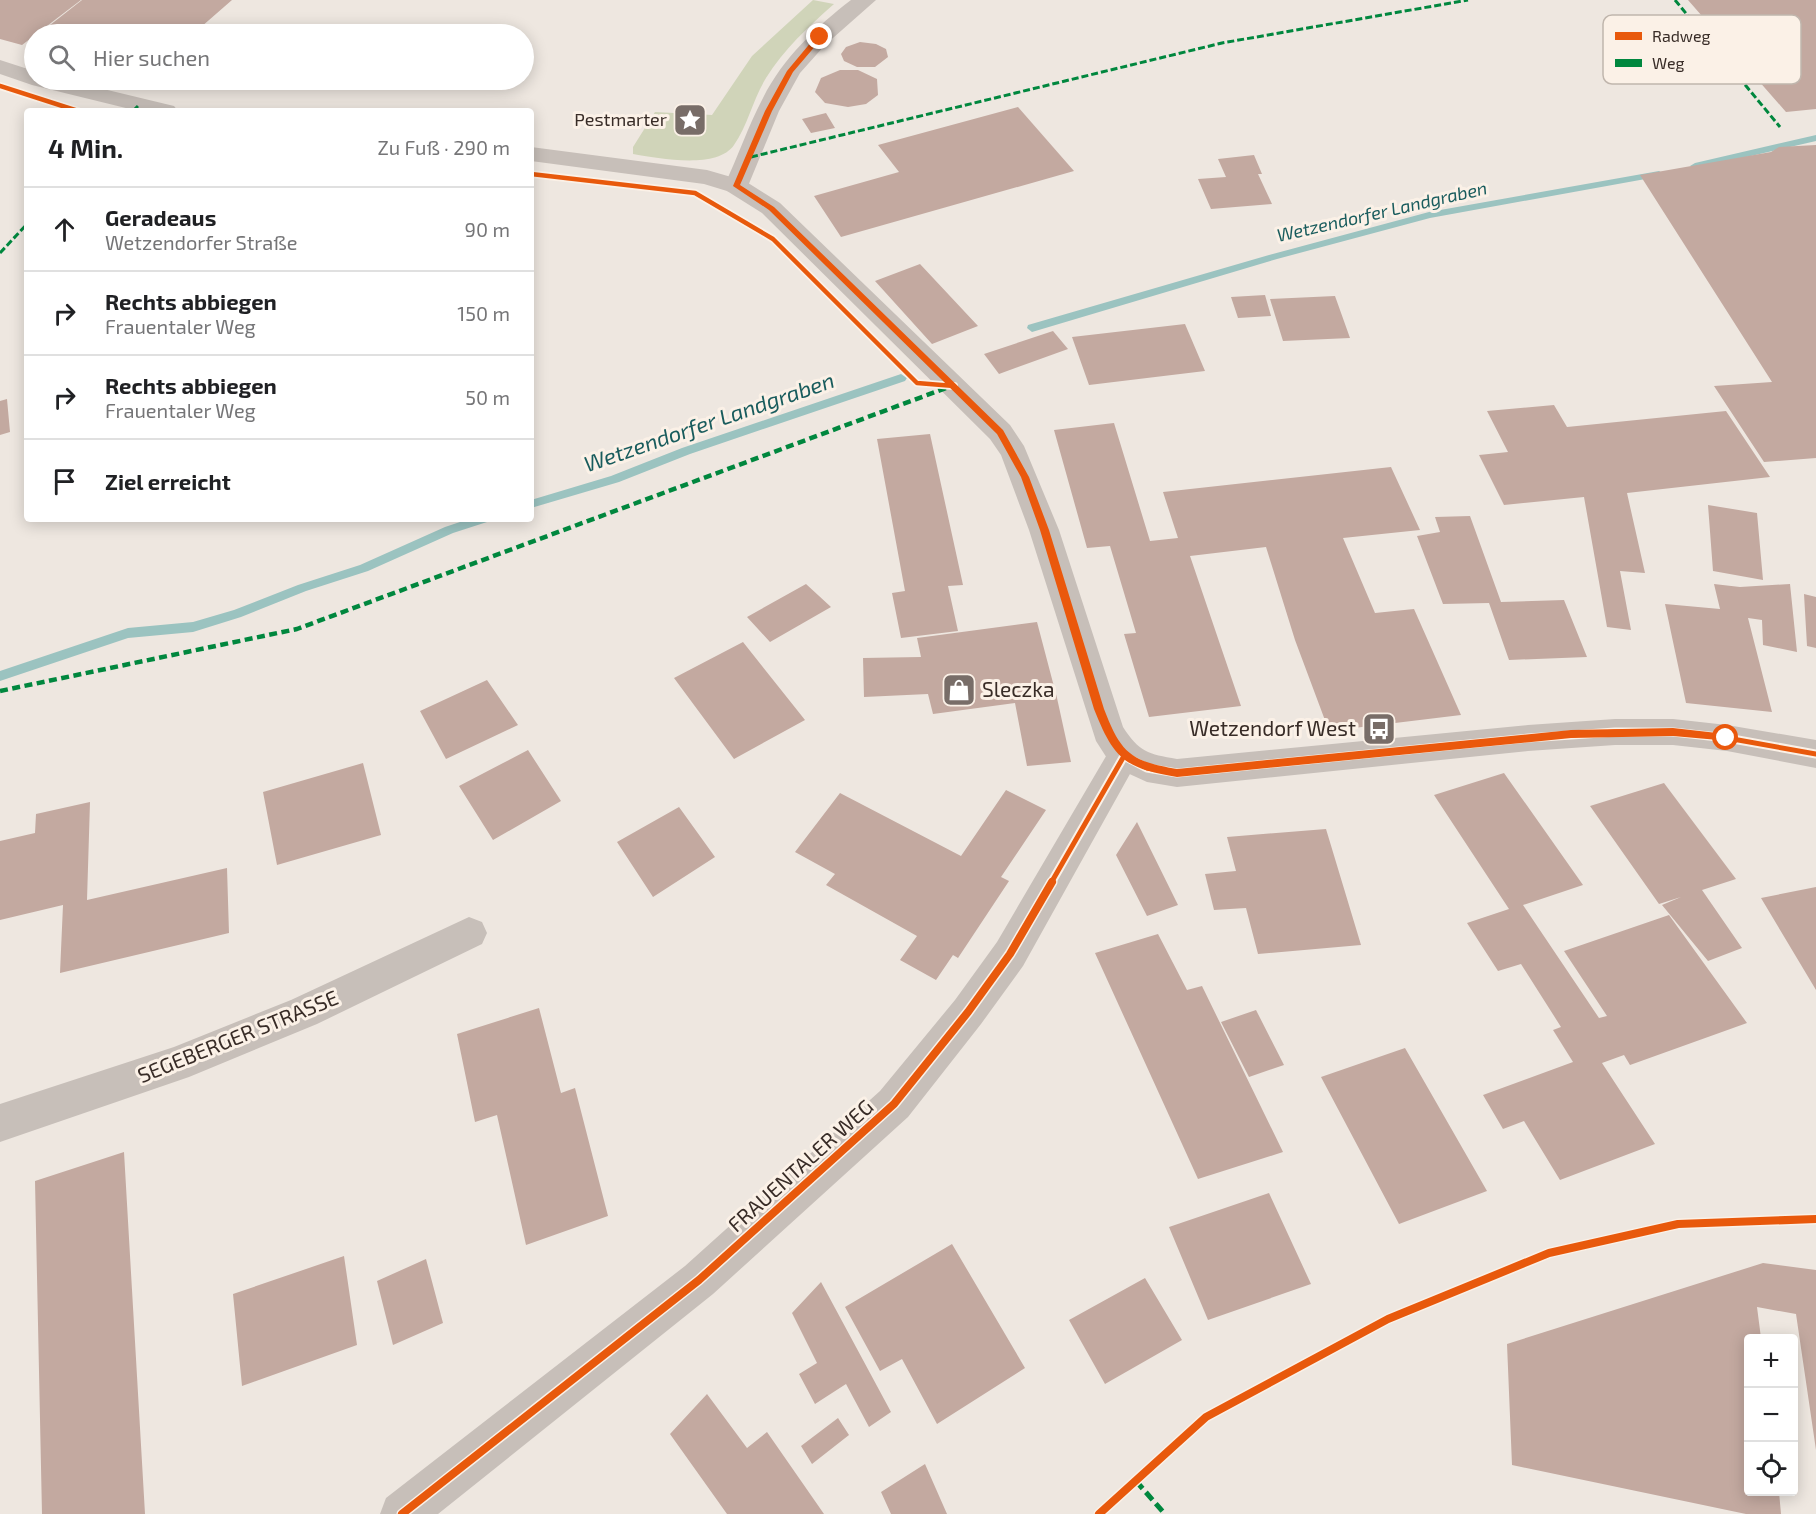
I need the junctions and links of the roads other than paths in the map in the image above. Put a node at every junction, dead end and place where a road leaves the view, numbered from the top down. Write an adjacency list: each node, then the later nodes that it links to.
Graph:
1 (865, 0): 7 (street)
2 (0, 67): 3 (street)
3 (24, 75)
4 (81, 90): 5 (street)
5 (154, 108)
6 (534, 154): 7 (street)
7 (736, 186): 9 (street)
8 (1816, 754): 9 (street)
9 (1124, 756): 12 (street, FRAUENTALER WEG)
10 (469, 933): 11 (street, SEGEBERGER STRASSE)
11 (0, 1123)
12 (402, 1514)

